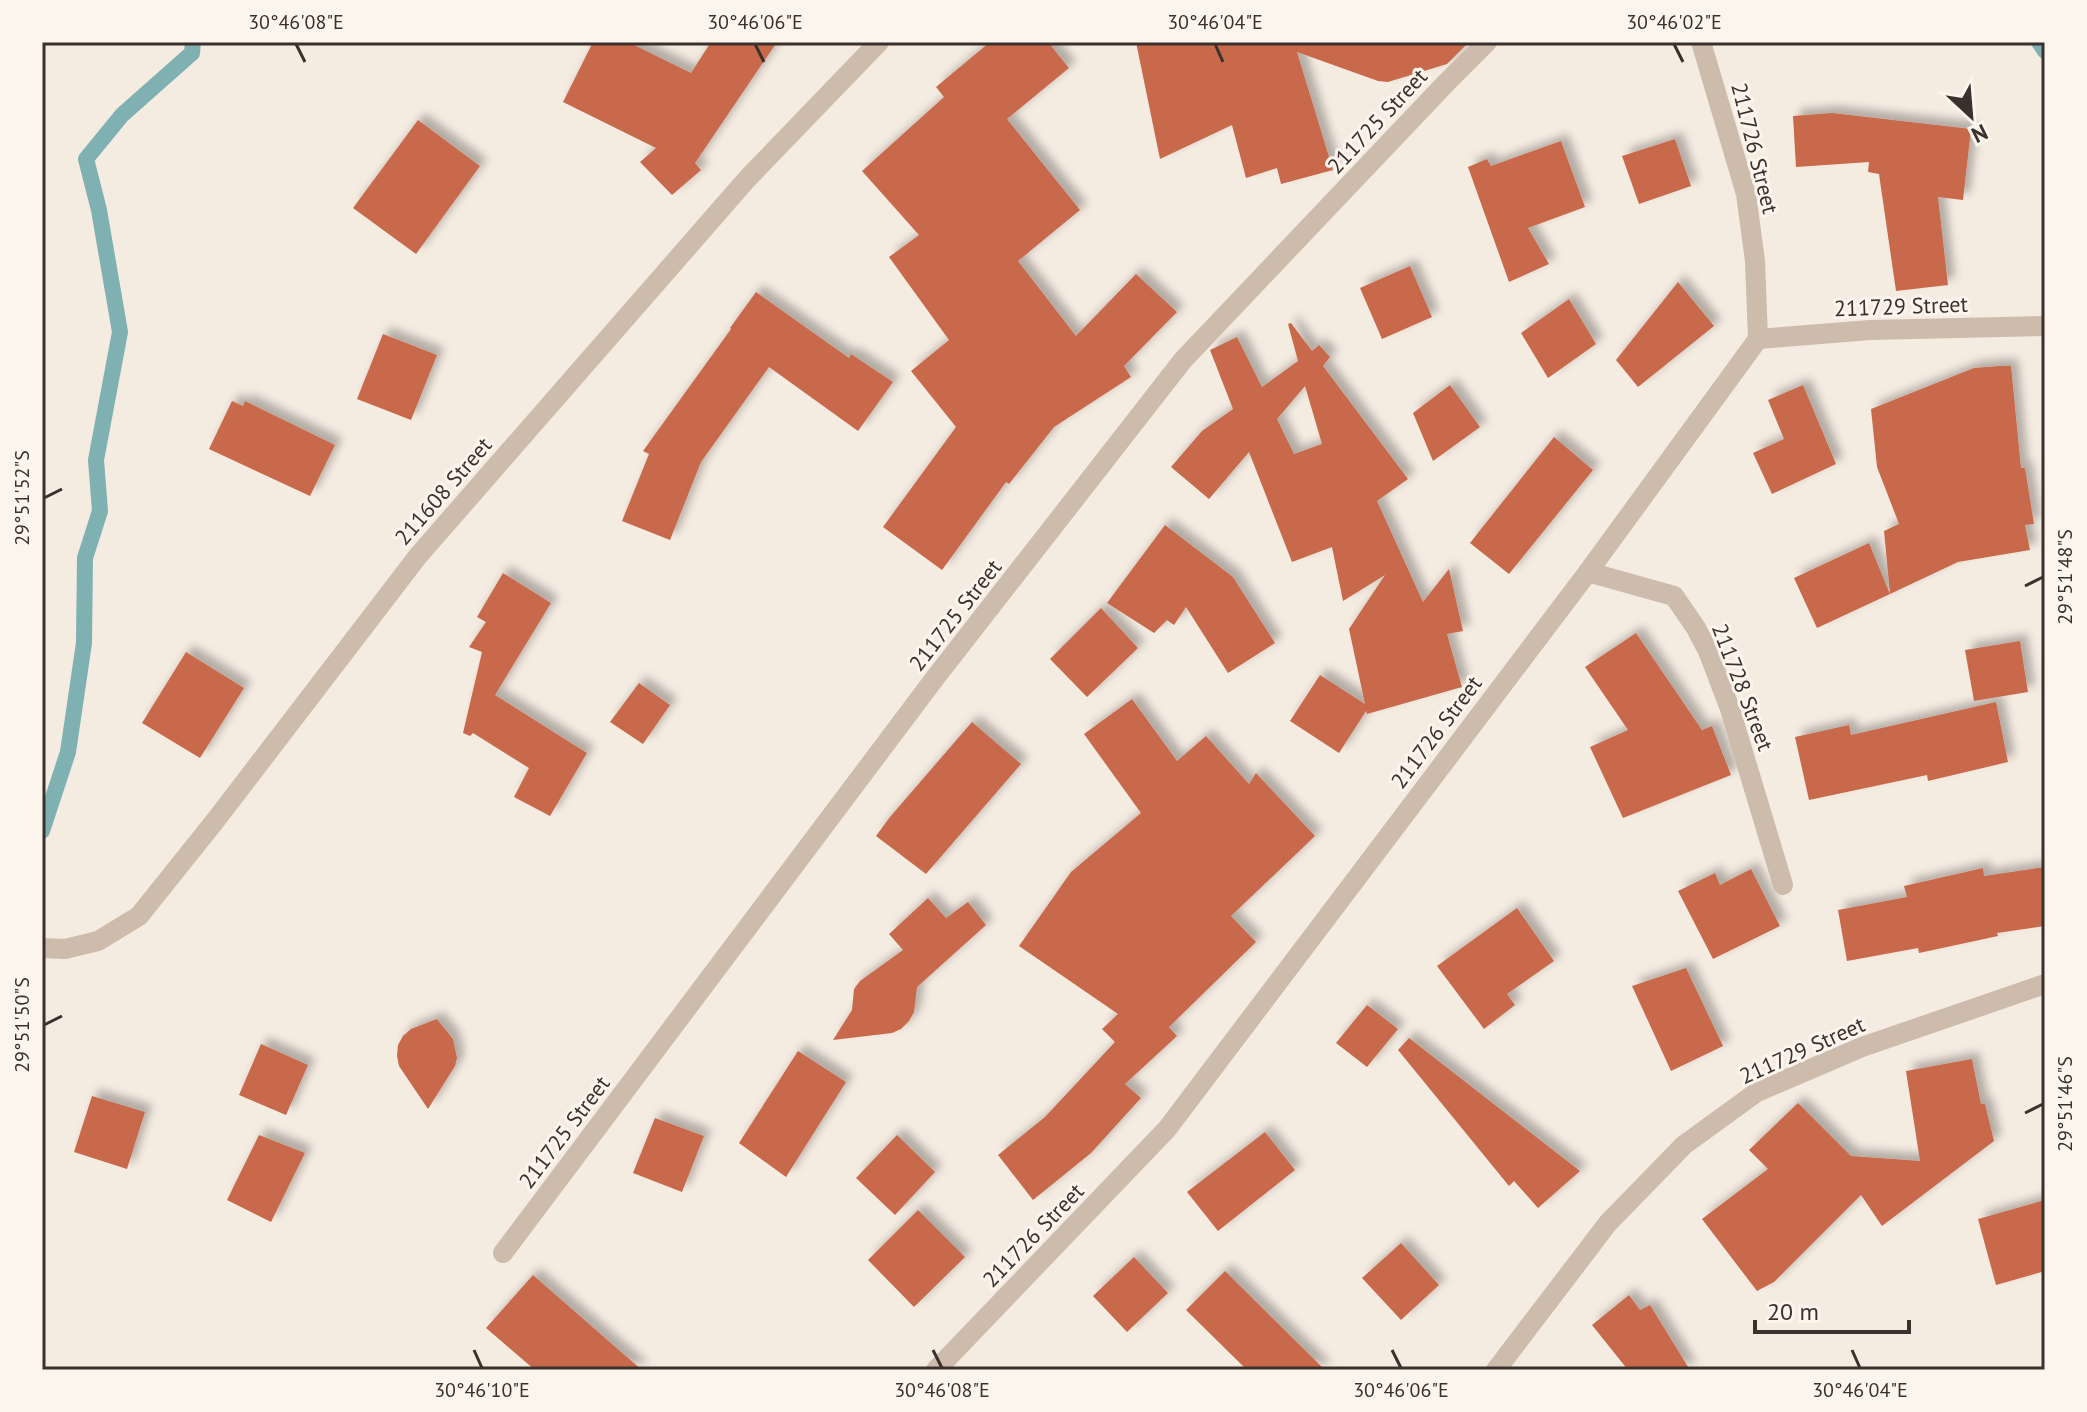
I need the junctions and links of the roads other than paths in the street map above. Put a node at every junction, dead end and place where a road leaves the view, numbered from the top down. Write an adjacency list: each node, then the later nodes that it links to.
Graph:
1 (879, 42): 8 (street, 211608 Street)
2 (1487, 42): 10 (street, 211725 Street)
3 (1701, 42): 5 (street, 211726 Street)
4 (2045, 326): 5 (street, 211729 Street)
5 (1758, 339): 6 (street, 211726 Street)
6 (1588, 572): 7 (street, 211728 Street); 11 (street, 211726 Street)
7 (1783, 885)
8 (42, 948)
9 (2045, 984): 12 (street, 211729 Street)
10 (503, 1253)
11 (936, 1370)
12 (1496, 1370)

